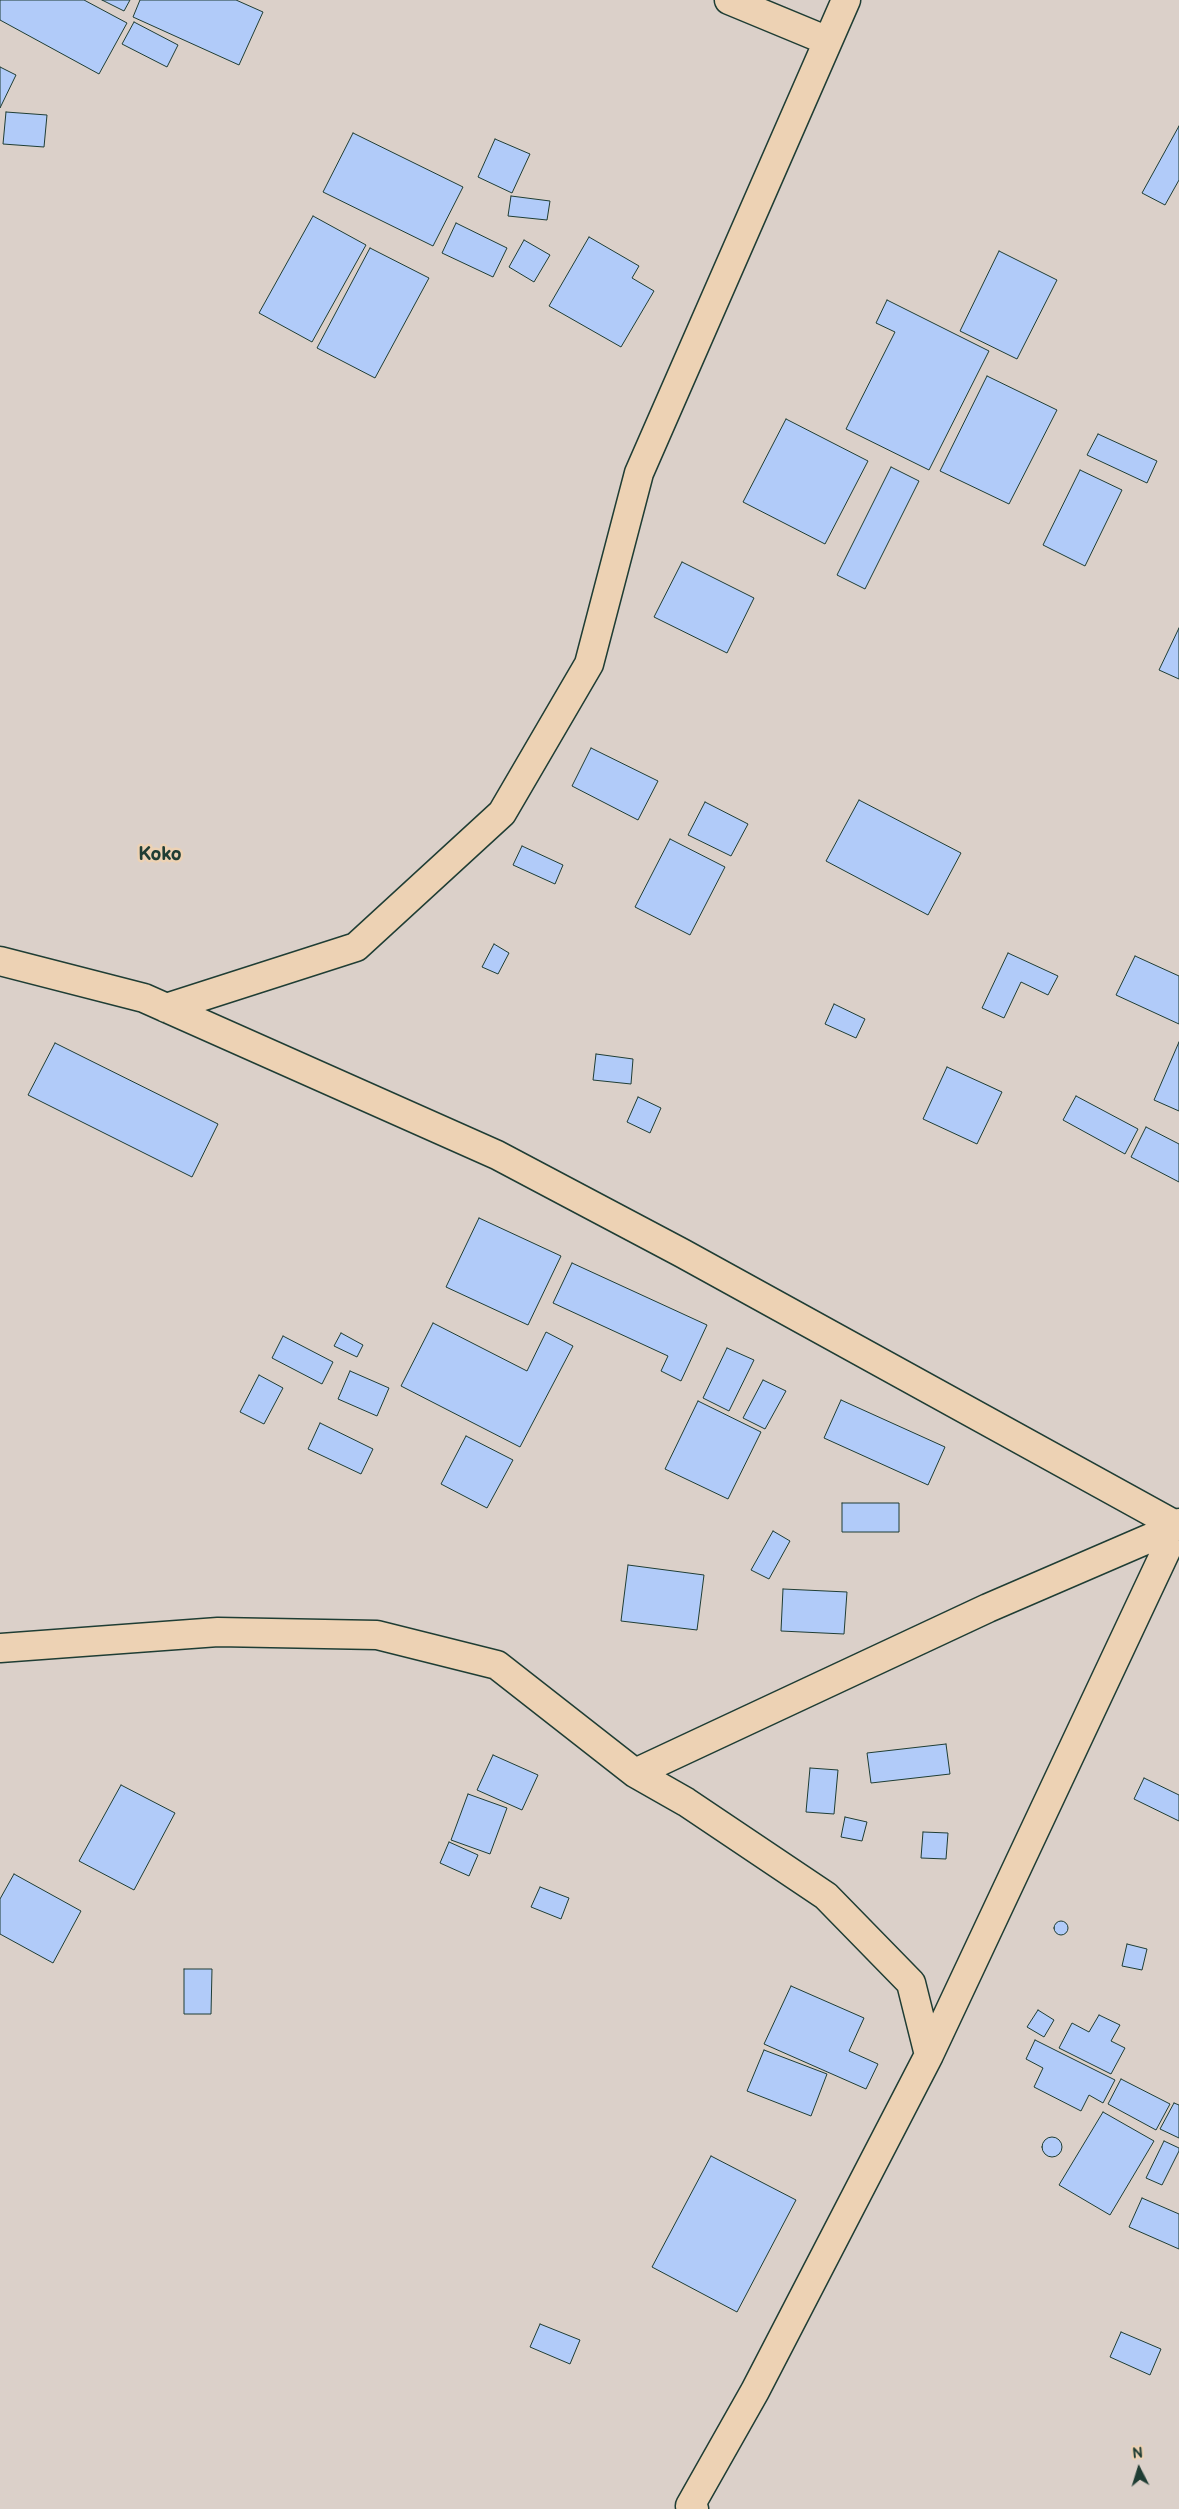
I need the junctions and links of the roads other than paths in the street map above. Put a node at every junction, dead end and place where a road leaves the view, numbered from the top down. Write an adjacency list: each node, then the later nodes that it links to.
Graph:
1 (728, 0): 3 (street)
2 (846, 0): 3 (street)
3 (828, 41): 5 (street)
4 (0, 961): 5 (street)
5 (166, 1008): 6 (street)
6 (1179, 1525): 8 (street); 9 (street)
7 (0, 1648): 8 (street)
8 (636, 1773): 9 (street)
9 (929, 2055): 10 (street)
10 (694, 2509)

